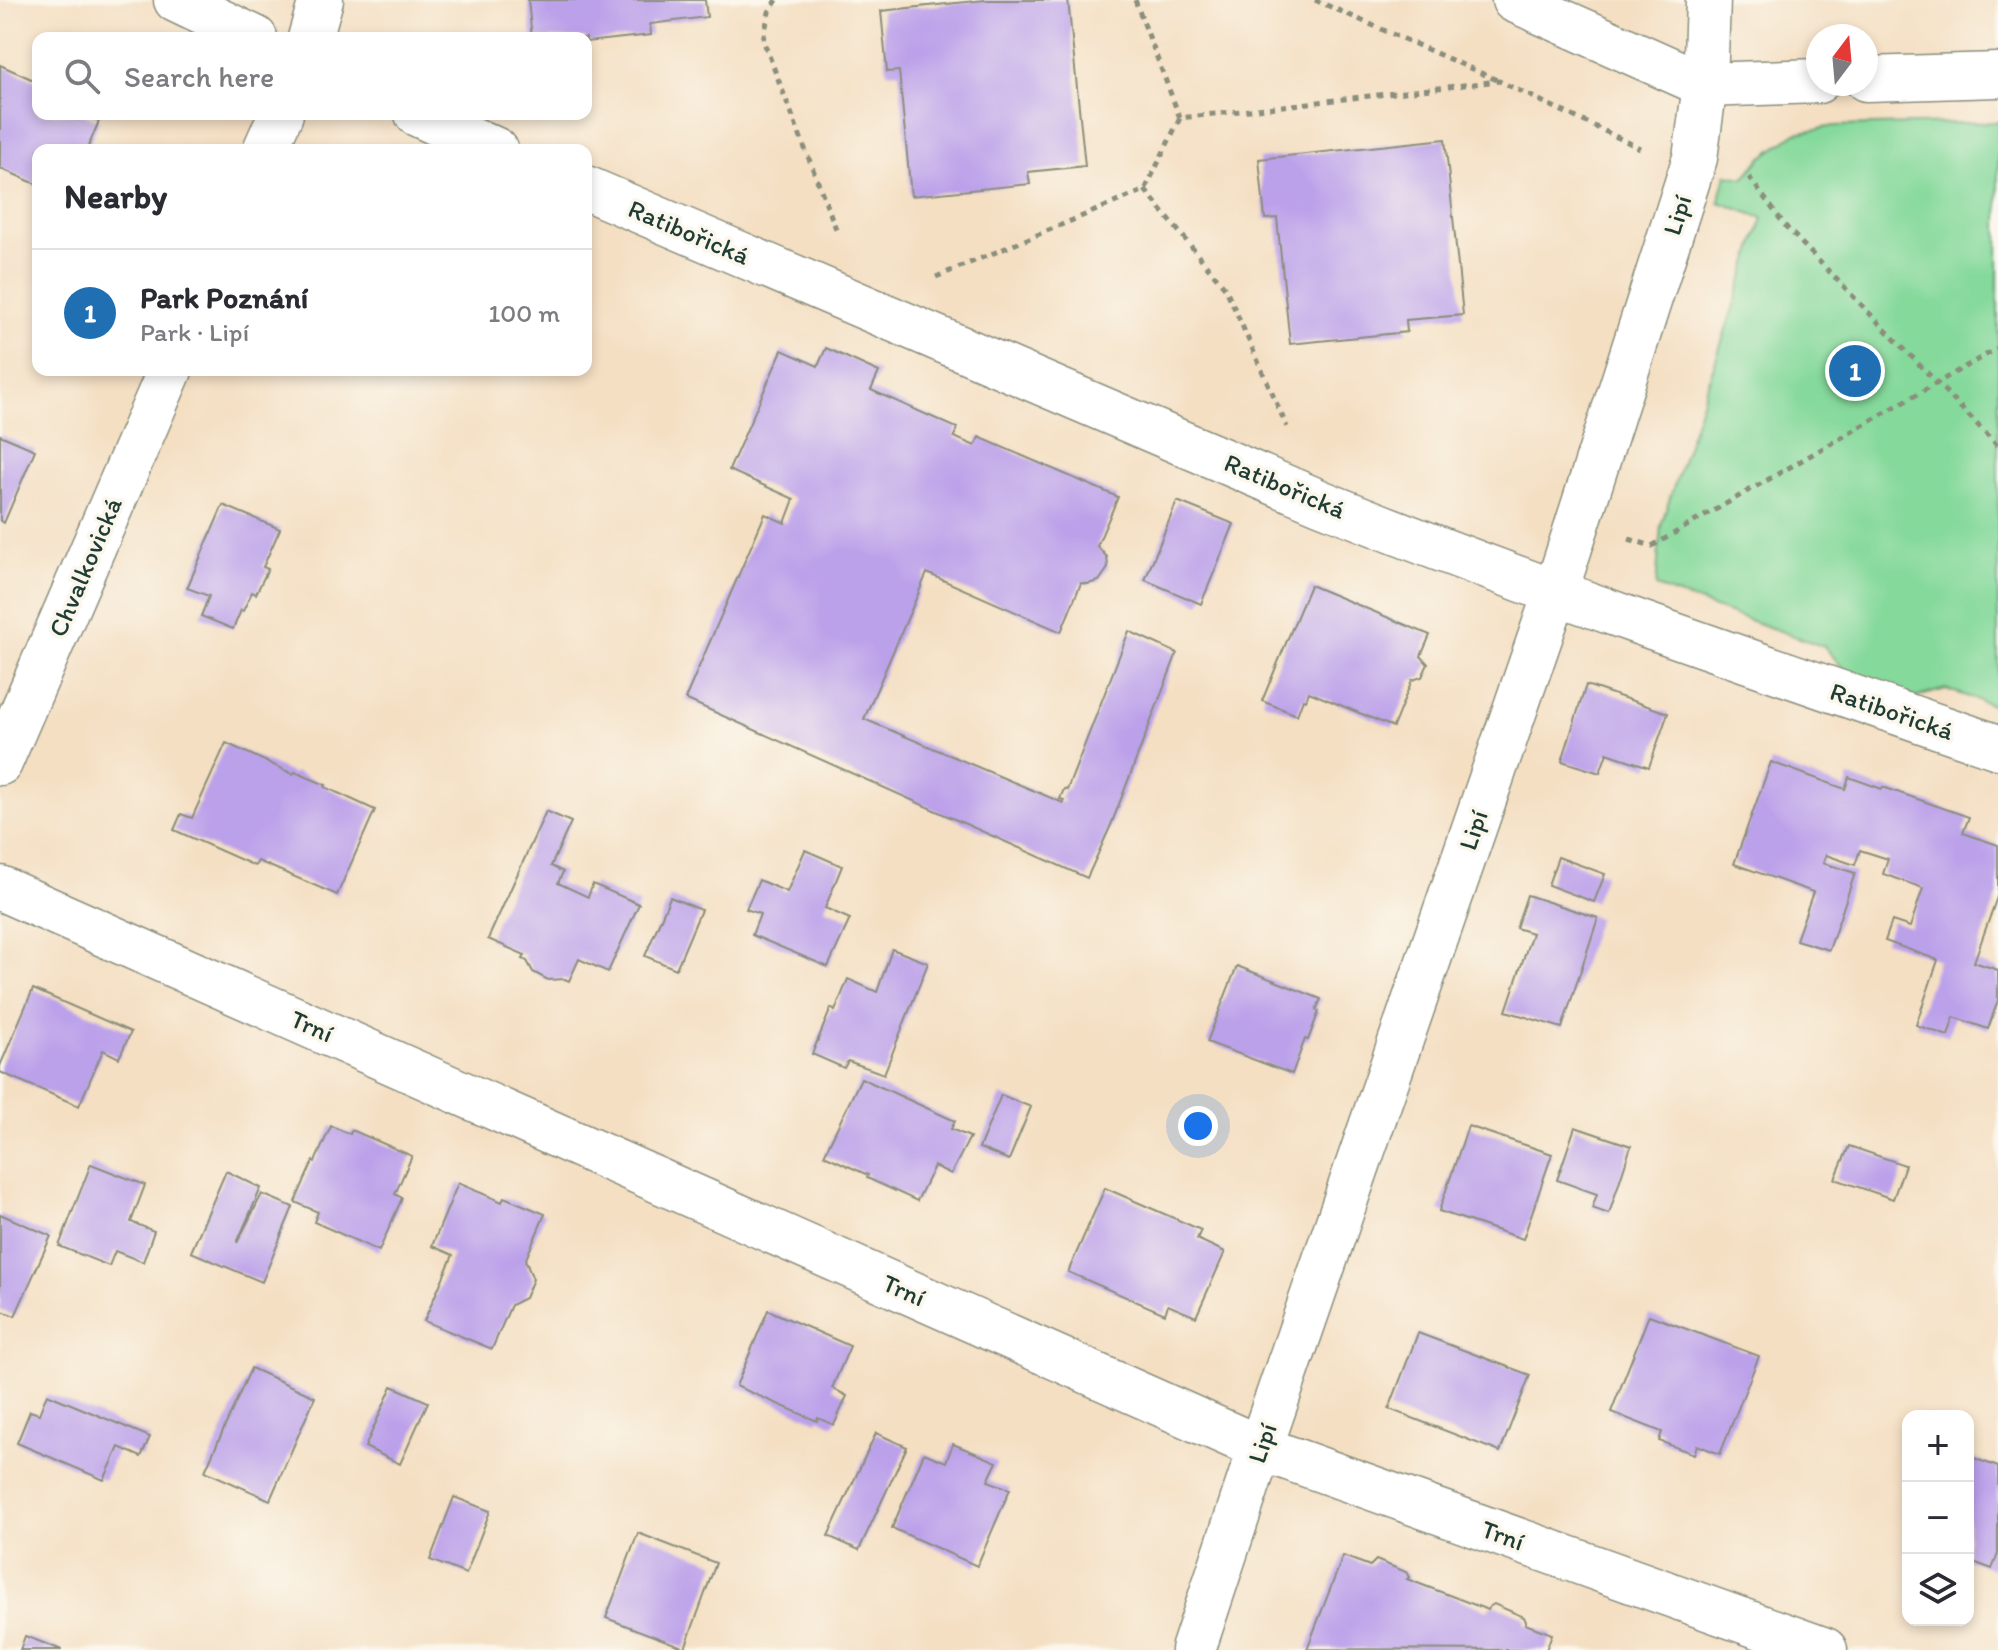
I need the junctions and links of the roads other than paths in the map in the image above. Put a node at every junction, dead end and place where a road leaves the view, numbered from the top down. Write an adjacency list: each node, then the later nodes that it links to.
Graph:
1 (176, 0): 5 (street)
2 (321, 0): 6 (street)
3 (1514, 0): 10 (street)
4 (1708, 0): 10 (street, Lipí)
5 (243, 32)
6 (312, 32)
7 (1998, 75): 8 (street)
8 (1878, 79)
9 (1806, 81): 10 (street)
10 (1705, 85): 17 (street, Lipí)
11 (278, 120): 13 (street)
12 (430, 120): 14 (street)
13 (268, 144)
14 (483, 144)
15 (592, 191): 17 (street, Ratibořická)
16 (167, 376): 19 (street, Chvalkovická)
17 (1555, 594): 18 (street, Ratibořická); 21 (street, Lipí)
18 (1998, 747)
19 (0, 763)
20 (0, 888): 21 (street, Trní)
21 (1260, 1448): 22 (street, Lipí); 23 (street, Trní)
22 (1193, 1650)
23 (1825, 1650)

